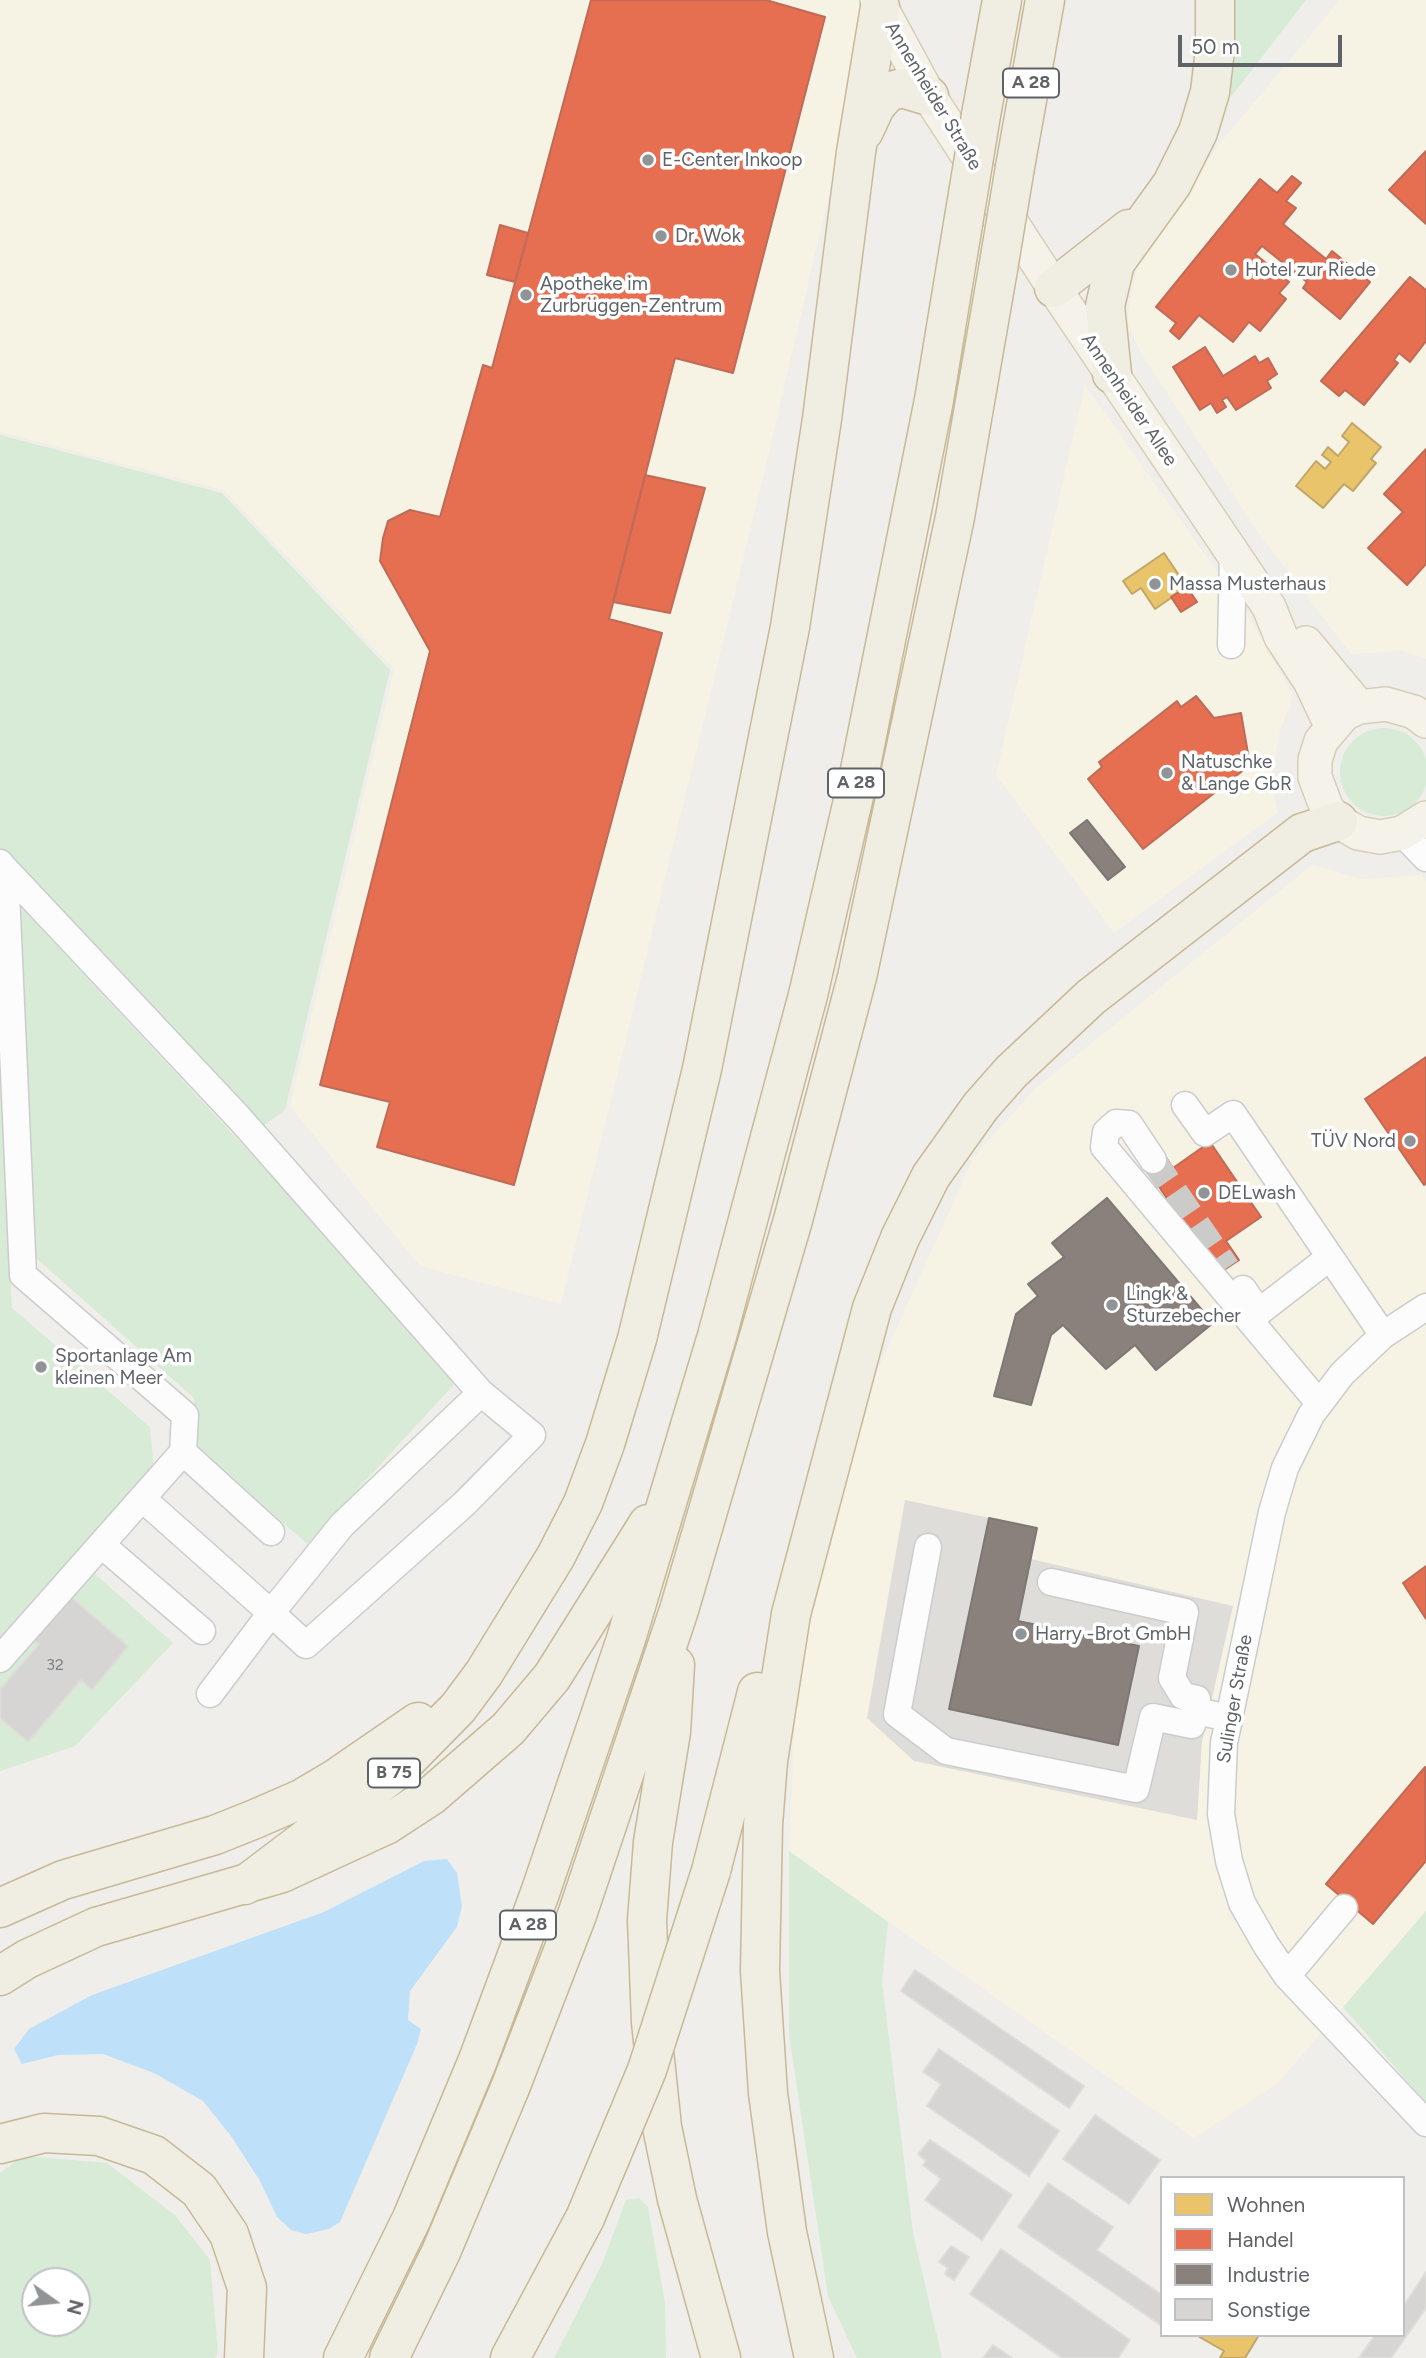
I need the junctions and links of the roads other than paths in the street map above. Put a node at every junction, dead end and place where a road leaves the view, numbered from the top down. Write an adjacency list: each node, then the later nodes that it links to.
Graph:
1 (1002, 0): 32 (highway, A 28, bridge)
2 (1045, 0): 7 (highway, A 28)
3 (1215, 0): 8 (highway)
4 (878, 3): 5 (main road, Annenheider Straße); 6 (highway)
5 (929, 96): 6 (highway); 7 (main road, Annenheider Straße)
6 (856, 152): 41 (highway)
7 (1003, 179): 9 (main road, Annenheider Allee); 39 (highway, A 28, bridge)
8 (1145, 217): 9 (highway); 10 (highway)
9 (1054, 288): 10 (main road, Annenheider Allee)
10 (1112, 374): 11 (main road, Annenheider Allee)
11 (1233, 555): 12 (main road, Annenheider Allee); 13 (street)
12 (1269, 607): 14 (main road, Annenheider Allee); 16 (main road, Annenheider Allee)
13 (1231, 645)
14 (1359, 707): 15 (main road); 16 (main road)
15 (1422, 712)
16 (1331, 725): 17 (main road)
17 (1338, 821): 18 (main road); 34 (highway)
18 (1414, 826): 19 (street)
19 (1426, 858)
20 (2, 866): 21 (street); 29 (street)
21 (3, 941): 22 (street)
22 (5, 1021): 31 (street)
23 (1185, 1105): 25 (street)
24 (1153, 1160): 30 (street)
25 (1330, 1256): 26 (street); 28 (street)
26 (1227, 1268)
27 (1426, 1307): 28 (street, Sulinger Straße)
28 (1383, 1335): 30 (street, Sulinger Straße)
29 (481, 1393): 40 (street); 40 (street)
30 (1320, 1403): 46 (street, Sulinger Straße)
31 (183, 1452): 33 (street); 35 (street)
32 (676, 1478): 47 (highway); 55 (highway, A 28)
33 (144, 1500): 36 (street); 40 (street)
34 (812, 1527): 57 (highway, bridge); 59 (highway)
35 (271, 1532)
36 (103, 1546): 42 (street); 43 (street)
37 (928, 1547): 45 (street)
38 (1051, 1583): 45 (street)
39 (679, 1610): 56 (highway, A 28); 58 (highway)
40 (271, 1613): 44 (street)
41 (511, 1630): 47 (highway, B 75); 48 (highway)
42 (202, 1631)
43 (0, 1659)
44 (210, 1693)
45 (1195, 1711): 46 (street)
46 (1230, 1718): 51 (street, Sulinger Straße)
47 (245, 1885): 50 (highway)
48 (0, 1908)
49 (1343, 1909): 51 (street)
50 (0, 1976)
51 (1287, 1976): 52 (street, Sulinger Straße)
52 (1426, 2123)
53 (0, 2144): 54 (highway)
54 (244, 2358)
55 (343, 2358)
56 (389, 2358)
57 (510, 2358)
58 (722, 2358)
59 (814, 2358)

